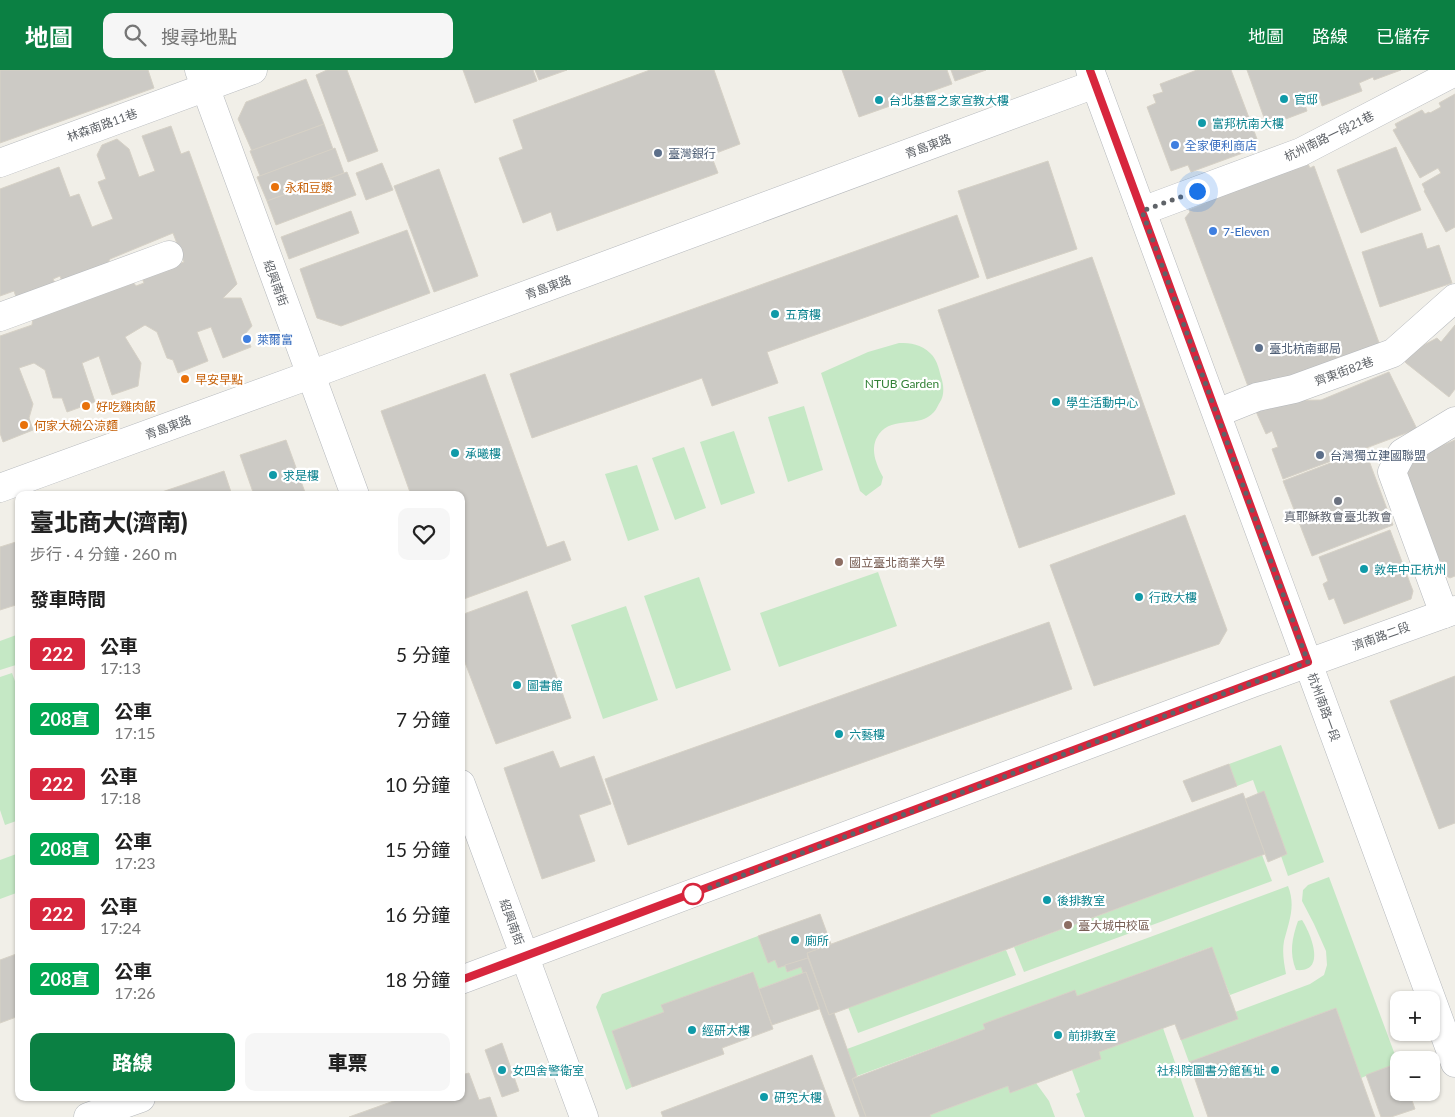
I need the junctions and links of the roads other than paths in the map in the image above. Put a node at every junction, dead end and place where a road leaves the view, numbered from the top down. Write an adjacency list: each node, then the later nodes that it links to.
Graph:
1 (253, 70): 4 (street, 林森南路11巷)
2 (1455, 72): 6 (street, 杭州南路一段21巷)
3 (1092, 77): 6 (street, 杭州南路一段); 10 (street, 青島東路)
4 (202, 79): 5 (street, 林森南路11巷); 10 (street, 紹興南街)
5 (0, 162)
6 (1142, 211): 11 (street, 杭州南路一段)
7 (169, 255): 9 (street)
8 (1455, 298): 11 (street, 齊東街82巷)
9 (0, 317)
10 (310, 375): 13 (street, 青島東路); 14 (street, 紹興南街)
11 (1216, 412): 16 (street, 杭州南路一段)
12 (1455, 421): 15 (street)
13 (0, 488)
14 (354, 491)
15 (1450, 612): 16 (street, 濟南路二段)
16 (1308, 662): 18 (street, 濟南路二段); 20 (street, 杭州南路一段)
17 (465, 795): 18 (street, 紹興南街)
18 (525, 957): 19 (street, 濟南路二段); 23 (street, 紹興南街)
19 (465, 979)
20 (1455, 1063)
21 (133, 1101): 22 (street)
22 (88, 1117)
23 (584, 1117)

